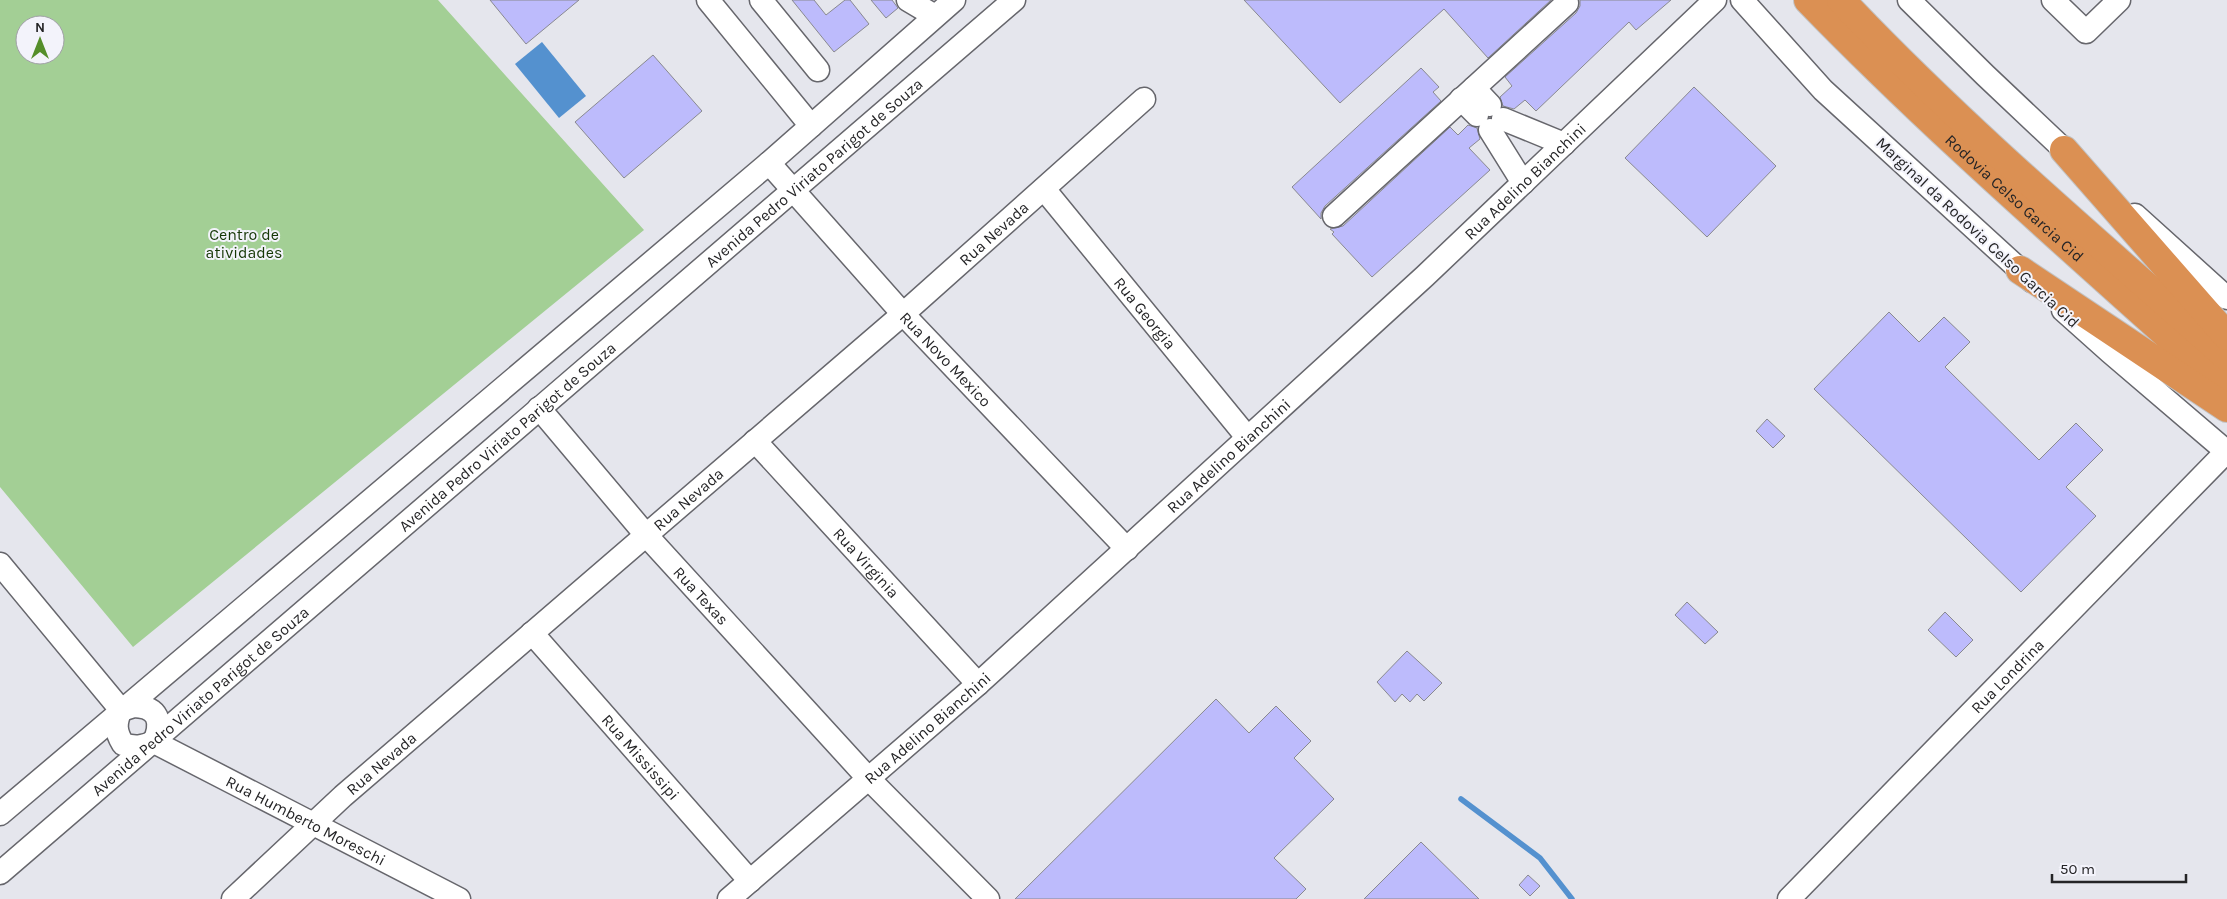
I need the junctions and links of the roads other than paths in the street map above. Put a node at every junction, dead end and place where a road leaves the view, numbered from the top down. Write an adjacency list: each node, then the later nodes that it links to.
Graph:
1 (708, 0): 19 (street)
2 (761, 0): 15 (street)
3 (908, 0): 14 (street)
4 (954, 0): 14 (street)
5 (1014, 0): 25 (street, Avenida Pedro Viriato Parigot de Souza)
6 (1715, 0): 20 (street, Rua Adelino Bianchini)
7 (1742, 0): 27 (street, Marginal da Rodovia Celso Garcia Cid)
8 (1808, 0): 32 (highway, Rodovia Celso Garcia Cid)
9 (1841, 0): 31 (highway, Rodovia Celso Garcia Cid)
10 (1909, 0): 21 (street)
11 (2053, 0): 12 (street)
12 (2119, 0)
13 (1566, 3): 16 (street)
14 (935, 16): 19 (street)
15 (818, 70)
16 (1468, 93): 18 (street); 26 (street)
17 (1144, 99): 24 (street, Rua Nevada)
18 (1490, 117): 20 (street); 23 (street)
19 (810, 126): 22 (street)
20 (1564, 144): 23 (street, Rua Adelino Bianchini)
21 (2064, 150): 28 (street); 30 (highway)
22 (769, 163): 25 (street, Rua Novo Mexico); 43 (street)
23 (1523, 183): 35 (street, Rua Adelino Bianchini)
24 (1044, 189): 29 (street, Rua Nevada); 35 (street, Rua Georgia)
25 (794, 192): 29 (street, Rua Novo Mexico); 33 (street, Avenida Pedro Viriato Parigot de Souza)
26 (1334, 216)
27 (2020, 270): 34 (highway); 37 (street, Marginal da Rodovia Celso Garcia Cid)
28 (2227, 298)
29 (903, 314): 36 (street, Rua Nevada); 39 (street, Rua Novo Mexico)
30 (2227, 336)
31 (2227, 357)
32 (2227, 389)
33 (539, 408): 38 (street, Rua Texas); 44 (street, Avenida Pedro Viriato Parigot de Souza)
34 (2227, 408)
35 (1247, 437): 39 (street, Rua Adelino Bianchini)
36 (755, 441): 38 (street, Rua Nevada); 42 (street, Rua Virginia)
37 (2227, 452): 54 (street, Rua Londrina)
38 (646, 535): 41 (street, Rua Nevada); 45 (street, Rua Texas)
39 (1127, 549): 42 (street, Rua Adelino Bianchini)
40 (0, 564): 43 (street)
41 (532, 632): 47 (street, Rua Nevada); 49 (street, Rua Mississipi)
42 (978, 684): 45 (street, Rua Adelino Bianchini)
43 (121, 710): 44 (street); 44 (street); 46 (street)
44 (154, 742): 47 (street, Rua Humberto Moreschi); 48 (street, Avenida Pedro Viriato Parigot de Souza)
45 (868, 778): 49 (street, Rua Adelino Bianchini); 53 (street, Rua Texas)
46 (0, 814)
47 (315, 823): 50 (street, Rua Nevada); 51 (street, Rua Humberto Moreschi)
48 (0, 873)
49 (750, 881): 52 (street, Rua Adelino Bianchini)
50 (233, 899)
51 (459, 899)
52 (728, 899)
53 (988, 899)
54 (1789, 899)

